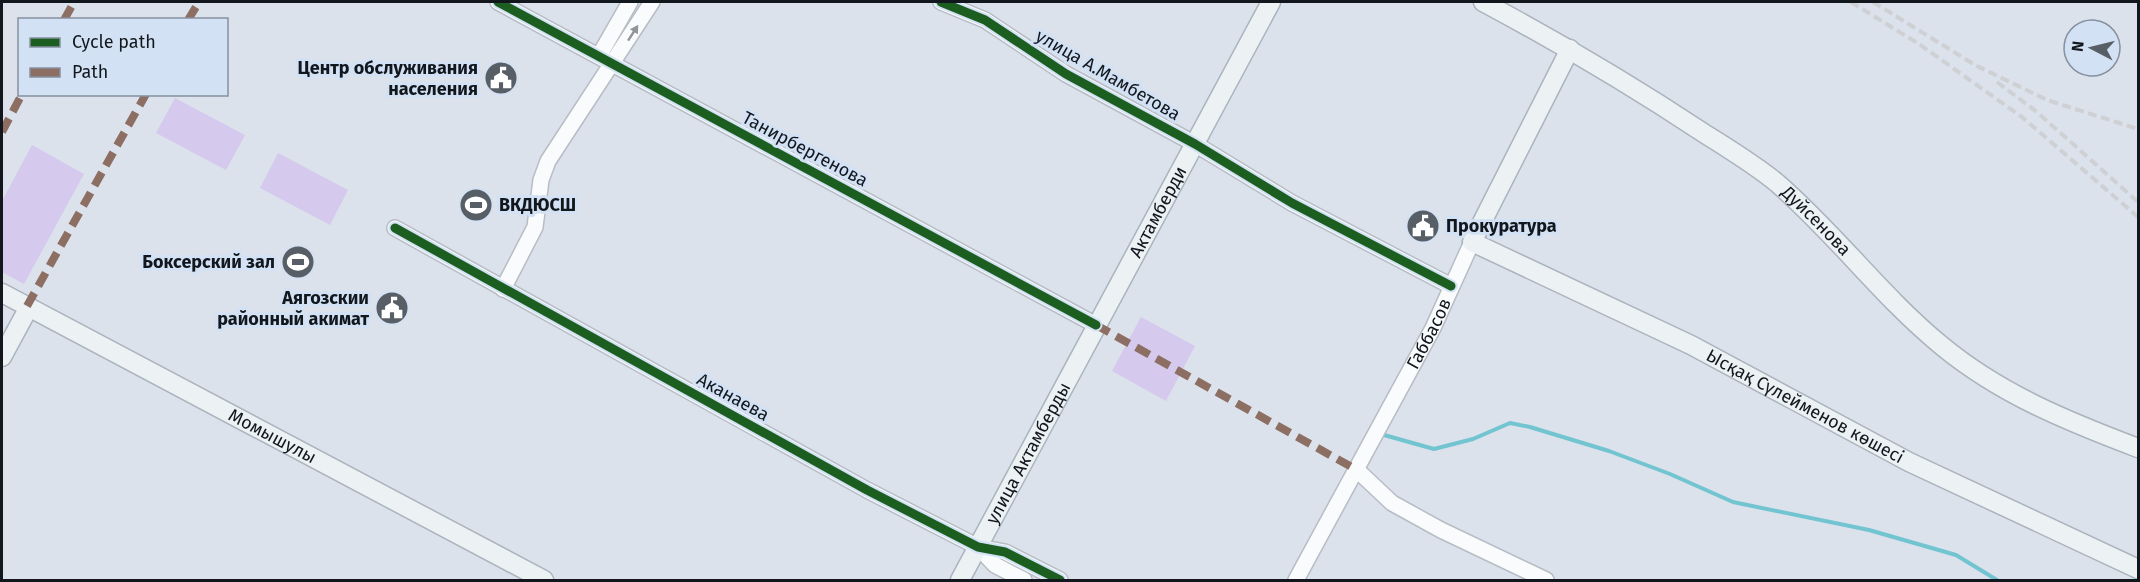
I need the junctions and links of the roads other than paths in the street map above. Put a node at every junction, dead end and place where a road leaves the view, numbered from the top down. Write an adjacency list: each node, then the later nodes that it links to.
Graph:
1 (498, 2): 8 (street, Танирбергенова)
2 (630, 2): 8 (street)
3 (652, 2): 8 (street, one-way to 3)
4 (941, 2): 9 (street, улица А.Мамбетова)
5 (1271, 2): 9 (main road, Актамберди)
6 (1483, 2): 7 (main road, Дуйсенова)
7 (1570, 49): 11 (main road, Габбасов); 18 (main road, Дуйсенова)
8 (606, 60): 13 (street); 16 (street, Танирбергенова)
9 (1195, 144): 12 (street, улица А.Мамбетова); 16 (main road, Актамберди)
10 (395, 228): 13 (street, Аканаева)
11 (1472, 242): 12 (street, Габбасов); 21 (main road, Ысқақ Сүлейменов көшесі)
12 (1451, 286): 19 (street, Габбасов)
13 (503, 289): 20 (street, Аканаева)
14 (2, 293): 15 (main road, Момышулы)
15 (29, 308): 17 (main road); 22 (main road, Момышулы)
16 (1096, 325): 20 (main road, улица Актамберды)
17 (2, 357)
18 (2139, 448)
19 (1357, 470): 26 (street, Габбасов); 27 (street)
20 (978, 547): 23 (main road, улица Актамберды); 24 (street, Аканаева); 25 (street, Аканаева)
21 (2139, 569)
22 (544, 580)
23 (960, 580)
24 (1024, 580)
25 (1060, 580)
26 (1296, 580)
27 (1546, 580)

